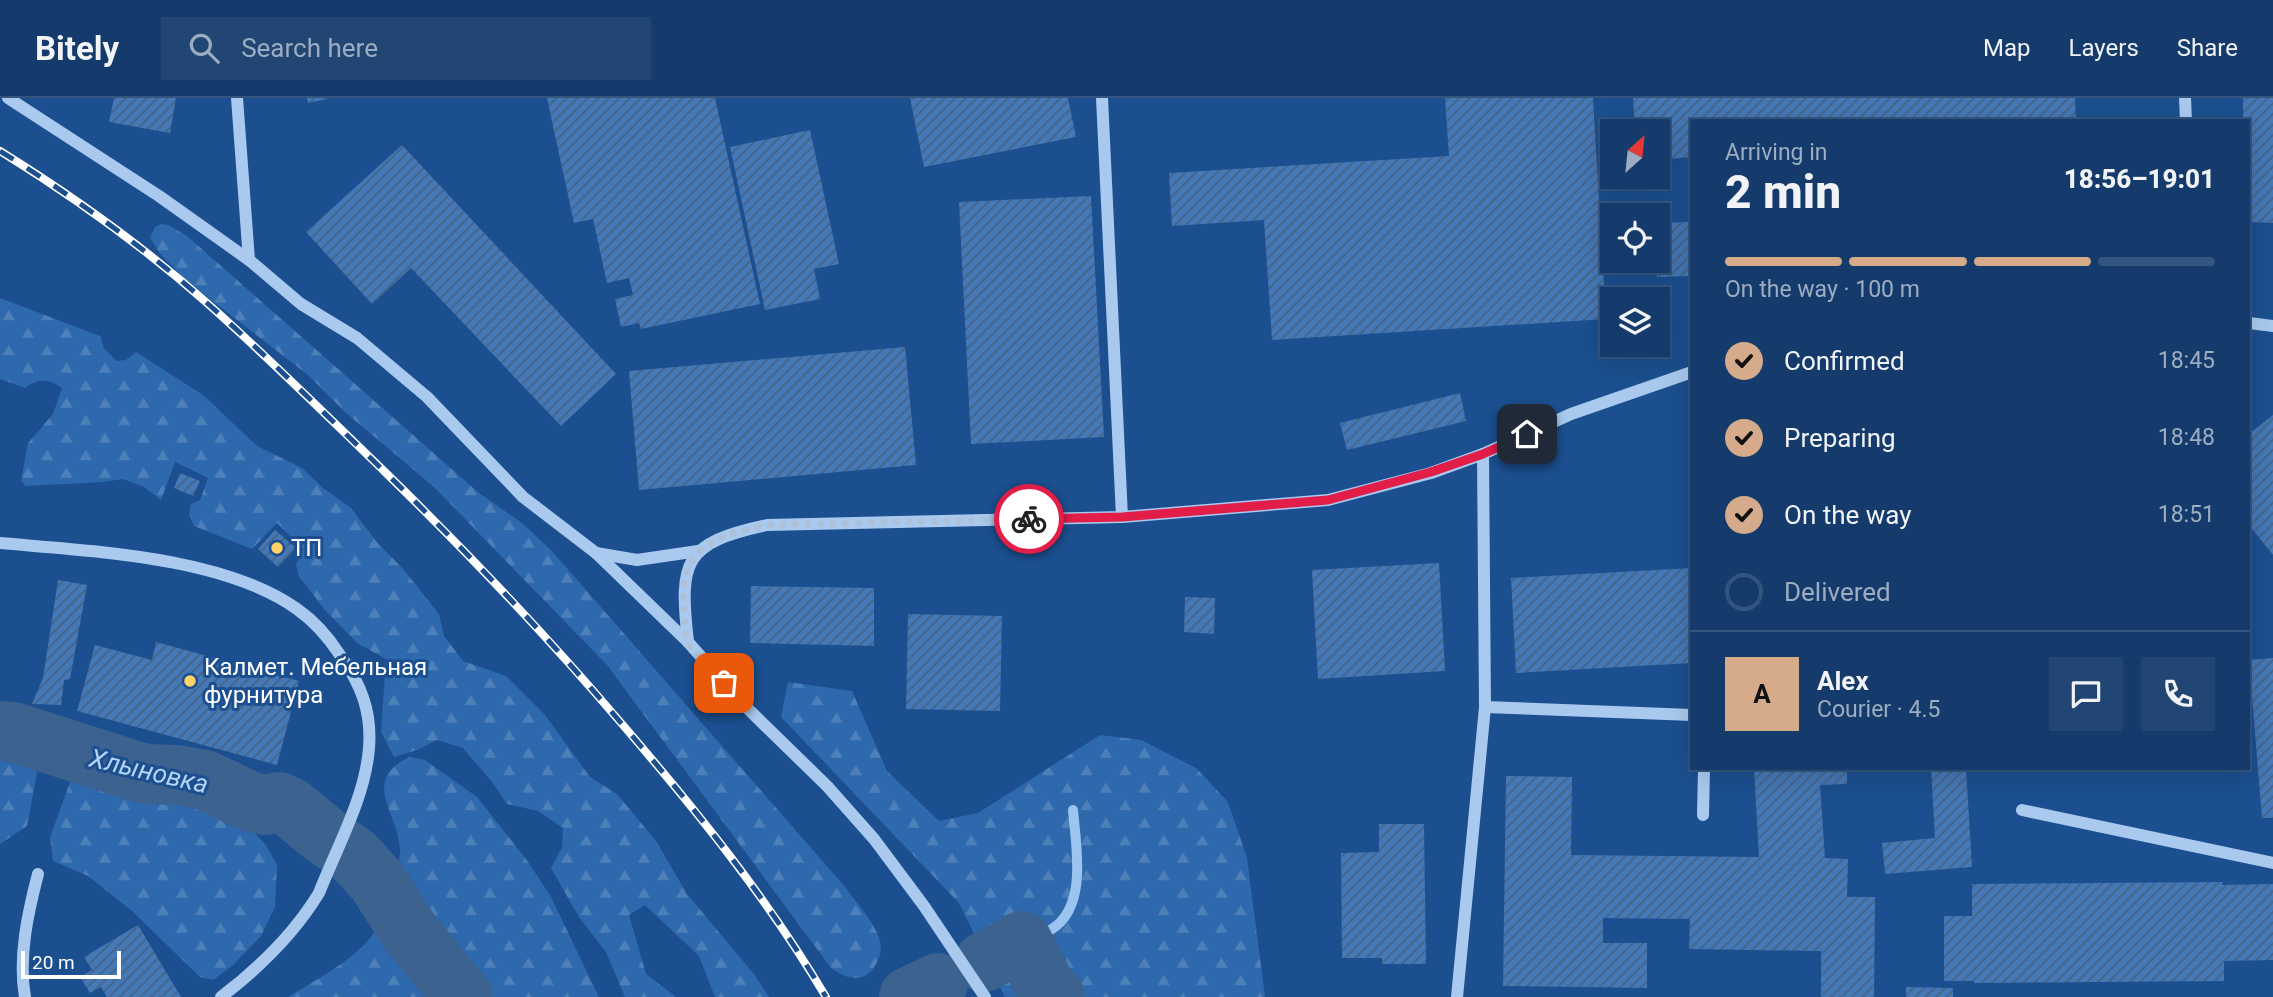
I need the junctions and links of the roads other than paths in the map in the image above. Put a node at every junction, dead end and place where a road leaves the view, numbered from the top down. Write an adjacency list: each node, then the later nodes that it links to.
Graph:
1 (8, 98): 6 (street)
2 (237, 98): 6 (street)
3 (1102, 98): 11 (street)
4 (2185, 98): 5 (street)
5 (2186, 119)
6 (249, 260): 14 (street)
7 (2250, 323): 8 (street)
8 (2273, 326)
9 (1690, 373): 10 (street)
10 (1483, 454): 11 (street); 16 (street)
11 (1122, 517): 13 (street)
12 (0, 543): 24 (street)
13 (698, 551): 14 (street); 15 (street)
14 (596, 553): 15 (street)
15 (688, 642): 25 (street)
16 (1485, 707): 17 (street); 26 (street)
17 (1690, 715)
18 (1704, 770): 20 (street)
19 (2022, 810): 21 (street)
20 (1703, 816)
21 (2273, 863)
22 (38, 874): 23 (street)
23 (24, 997)
24 (221, 997)
25 (985, 997)
26 (1457, 997)

